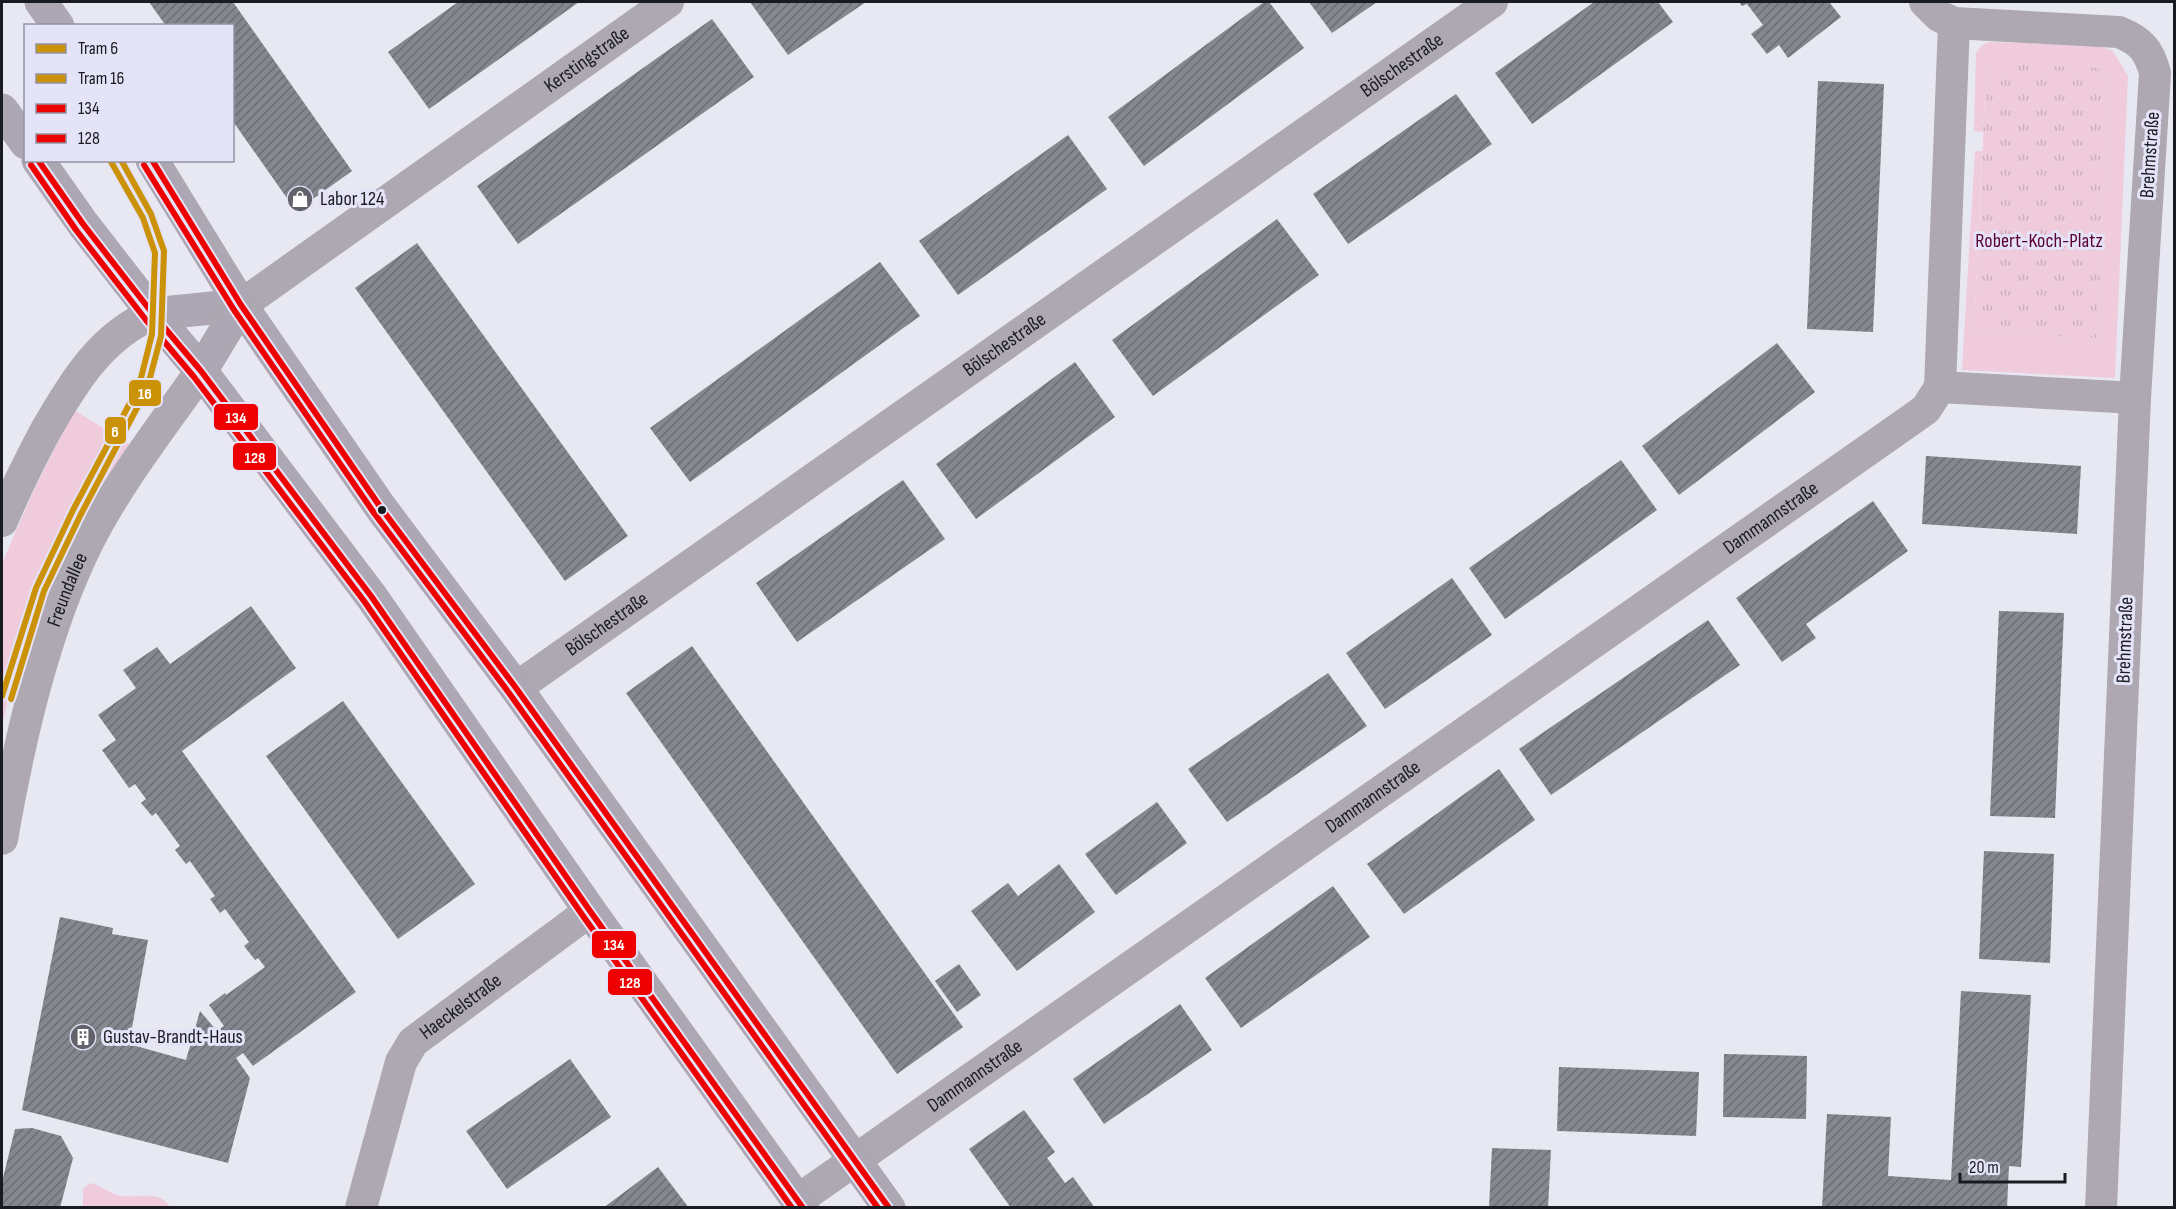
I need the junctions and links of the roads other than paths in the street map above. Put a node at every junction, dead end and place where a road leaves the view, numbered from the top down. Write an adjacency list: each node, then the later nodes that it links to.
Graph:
1 (41, 2): 6 (main road)
2 (668, 2): 12 (street, Kerstingstraße)
3 (1492, 2): 18 (street, Bölschestraße)
4 (1925, 2): 5 (street)
5 (1954, 23): 7 (street); 15 (street)
6 (57, 24)
7 (2165, 69): 16 (street, Brehmstraße)
8 (2, 110): 9 (main road)
9 (24, 140)
10 (39, 162): 13 (main road)
11 (153, 162): 12 (main road)
12 (241, 305): 13 (main road); 14 (main road); 18 (main road)
13 (153, 314): 14 (main road); 17 (street)
14 (201, 370): 19 (street, Freundallee); 20 (main road)
15 (1940, 387): 16 (street); 21 (street, Dammannstraße)
16 (2135, 398): 25 (street, Brehmstraße)
17 (2, 521)
18 (516, 688): 21 (main road)
19 (2, 839)
20 (590, 911): 22 (main road); 23 (street, Haeckelstraße)
21 (855, 1160): 22 (street, Dammannstraße); 24 (main road)
22 (801, 1204)
23 (361, 1208)
24 (889, 1208)
25 (2102, 1208)

